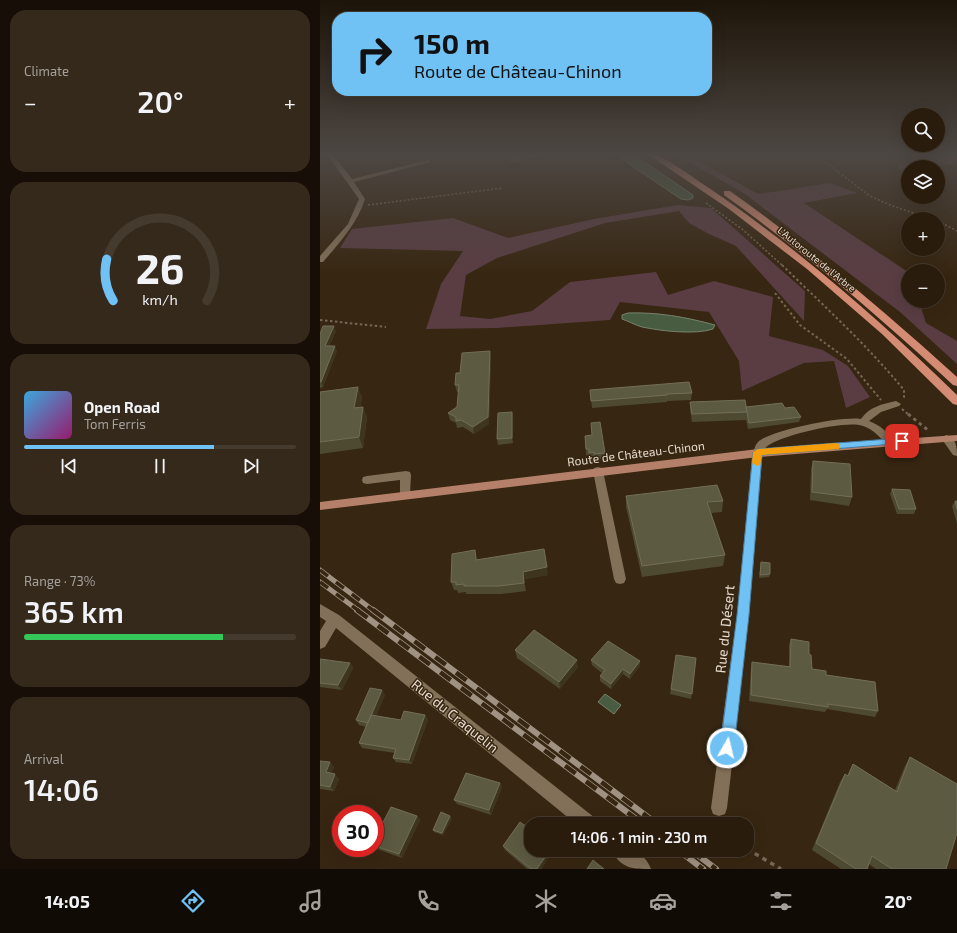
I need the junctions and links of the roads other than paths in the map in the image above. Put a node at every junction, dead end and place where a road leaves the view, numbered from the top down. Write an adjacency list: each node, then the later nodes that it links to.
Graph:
1 (358, 194): 4 (street)
2 (713, 194): 6 (highway, L'Autoroute de l'Arbre)
3 (727, 194): 5 (highway, L'Autoroute de l'Arbre)
4 (320, 260)
5 (957, 383)
6 (957, 400)
7 (896, 404): 8 (street)
8 (863, 422): 10 (street); 11 (street)
9 (947, 438): 10 (main road, Route de Château-Chinon); 12 (street)
10 (890, 442): 11 (main road, Route de Château-Chinon)
11 (758, 452): 13 (main road, Route de Château-Chinon); 21 (street, Rue du Désert)
12 (957, 452)
13 (598, 471): 15 (main road, Route de Château-Chinon); 17 (street)
14 (367, 480): 15 (street)
15 (405, 494): 16 (main road, Route de Château-Chinon)
16 (320, 506)
17 (620, 579)
18 (320, 610): 19 (street, Rue du Craquelin)
19 (334, 619): 20 (street); 22 (street, Rue du Craquelin)
20 (320, 643)
21 (719, 808)
22 (579, 817)
23 (628, 857): 24 (street)
24 (643, 869)

